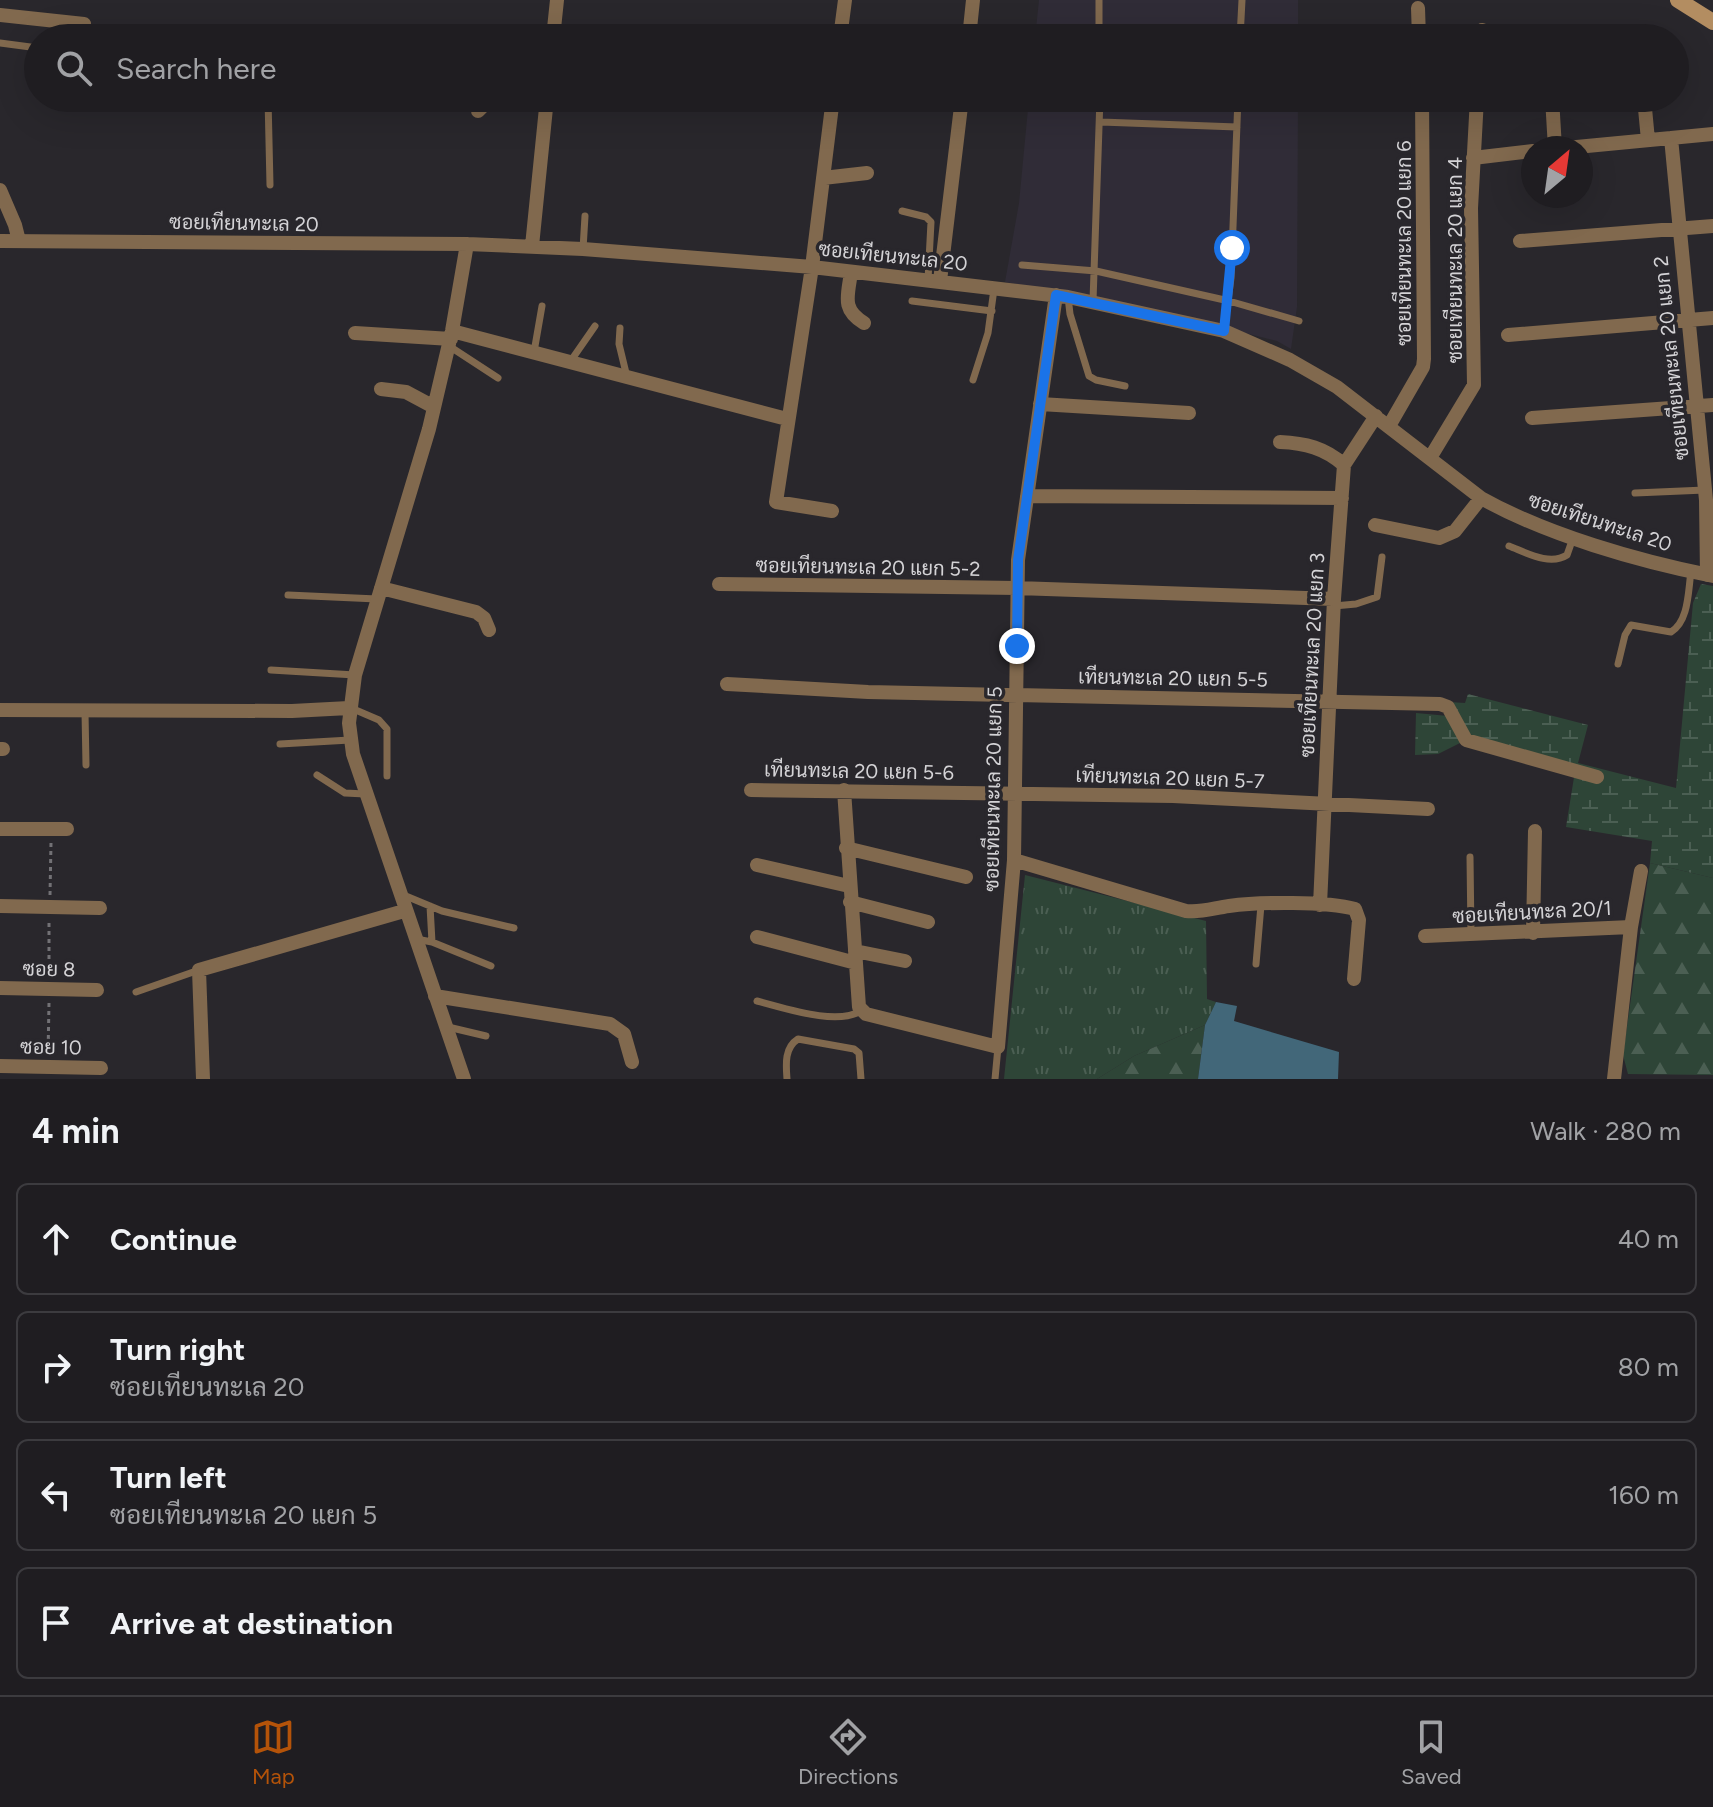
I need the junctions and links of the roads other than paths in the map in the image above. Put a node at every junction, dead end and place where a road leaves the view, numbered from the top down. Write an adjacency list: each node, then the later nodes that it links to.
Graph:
1 (557, 0): 11 (street)
2 (845, 0): 12 (street)
3 (973, 0): 13 (street)
4 (1099, 0): 14 (lane)
5 (1242, 0): 15 (lane)
6 (1678, 0): 9 (main road)
7 (1418, 8): 16 (street)
8 (0, 15): 10 (street)
9 (1713, 22)
10 (84, 24)
11 (554, 24)
12 (842, 24)
13 (970, 24)
14 (1099, 24)
15 (1241, 24)
16 (1419, 24)
17 (0, 43): 18 (lane)
18 (24, 46)
19 (268, 112): 40 (lane)
20 (546, 112): 50 (street)
21 (831, 112): 39 (street)
22 (960, 112): 56 (street)
23 (1101, 112): 29 (lane)
24 (1238, 112): 30 (lane)
25 (1422, 112): 89 (street, ซอยเทียนทะเล 20 แยก 6)
26 (1476, 112): 37 (street, ซอยเทียนทะเล 20 แยก 4)
27 (1553, 112): 32 (street)
28 (1645, 112): 34 (street)
29 (1101, 122): 30 (lane); 54 (lane)
30 (1237, 127): 61 (lane)
31 (1713, 134): 33 (street)
32 (1554, 136)
33 (1671, 138): 34 (street); 45 (street, ซอยเทียนทะเล 20 แยก 2)
34 (1648, 140): 35 (street)
35 (1593, 145)
36 (1521, 152): 37 (street)
37 (1473, 158): 91 (street, ซอยเทียนทะเล 20 แยก 4)
38 (867, 173): 39 (street)
39 (823, 178): 53 (street)
40 (270, 185)
41 (0, 190): 47 (street)
42 (902, 211): 56 (lane)
43 (585, 216): 51 (lane)
44 (1713, 226): 45 (street)
45 (1679, 229): 48 (street); 65 (street, ซอยเทียนทะเล 20 แยก 2)
46 (0, 241): 47 (street, ซอยเทียนทะเล 20)
47 (19, 241): 49 (street, ซอยเทียนทะเล 20)
48 (1520, 241)
49 (467, 244): 50 (street, ซอยเทียนทะเล 20); 73 (street)
50 (532, 246): 51 (street, ซอยเทียนทะเล 20)
51 (583, 249): 53 (street, ซอยเทียนทะเล 20)
52 (1022, 265): 54 (lane)
53 (812, 267): 55 (street, ซอยเทียนทะเล 20); 88 (street)
54 (1096, 271): 60 (lane); 61 (lane)
55 (851, 272): 56 (street, ซอยเทียนทะเล 20); 67 (street)
56 (934, 281): 57 (street, ซอยเทียนทะเล 20)
57 (994, 287): 58 (street, ซอยเทียนทะเล 20); 63 (lane)
58 (1062, 296): 60 (street, ซอยเทียนทะเล 20); 79 (lane); 81 (street, ซอยเทียนทะเล 20 แยก 5)
59 (912, 301): 63 (lane)
60 (1093, 301): 70 (street, ซอยเทียนทะเล 20)
61 (1229, 301): 66 (lane); 70 (lane)
62 (542, 306): 74 (lane)
63 (992, 311): 78 (lane)
64 (1713, 318): 65 (street)
65 (1687, 319): 72 (street); 82 (street, ซอยเทียนทะเล 20 แยก 2)
66 (1299, 321)
67 (864, 323)
68 (595, 326): 75 (lane)
69 (620, 328): 76 (lane)
70 (1224, 331): 86 (street, ซอยเทียนทะเล 20)
71 (355, 333): 73 (street)
72 (1508, 335)
73 (451, 339): 74 (street); 77 (lane); 84 (street)
74 (534, 352): 75 (street)
75 (570, 362): 76 (street)
76 (627, 377): 88 (street)
77 (498, 378)
78 (973, 380)
79 (1125, 386)
80 (381, 389): 84 (street)
81 (1040, 404): 85 (street); 94 (street, ซอยเทียนทะเล 20 แยก 5)
82 (1695, 405): 83 (street); 87 (street); 95 (street, ซอยเทียนทะเล 20 แยก 2)
83 (1713, 405)
84 (434, 407): 107 (street)
85 (1189, 413)
86 (1376, 416): 89 (street, ซอยเทียนทะเล 20); 92 (street, ซอยเทียนทะเล 20 แยก 3)
87 (1532, 418)
88 (787, 419): 98 (street)
89 (1389, 426): 91 (street, ซอยเทียนทะเล 20)
90 (1280, 442): 92 (street)
91 (1430, 458): 97 (street, ซอยเทียนทะเล 20)
92 (1344, 465): 96 (street, ซอยเทียนทะเล 20 แยก 3)
93 (1635, 493): 95 (lane)
94 (1027, 496): 96 (street); 106 (street, ซอยเทียนทะเล 20 แยก 5)
95 (1708, 497): 104 (street, ซอยเทียนทะเล 20 แยก 2)
96 (1342, 498): 109 (street, ซอยเทียนทะเล 20 แยก 3)
97 (1481, 498): 99 (street); 100 (street, ซอยเทียนทะเล 20)
98 (832, 511)
99 (1375, 525)
100 (1573, 538): 101 (lane); 103 (street, ซอยเทียนทะเล 20)
101 (1509, 546)
102 (1382, 557): 109 (lane)
103 (1691, 572): 104 (street, ซอยเทียนทะเล 20); 111 (lane)
104 (1710, 575)
105 (719, 584): 106 (street, ซอยเทียนทะเล 20 แยก 5-2)
106 (1017, 588): 109 (street, ซอยเทียนทะเล 20 แยก 5-2); 115 (street, ซอยเทียนทะเล 20 แยก 5)
107 (380, 593): 108 (lane); 110 (street); 113 (street)
108 (288, 595)
109 (1334, 603): 116 (street, ซอยเทียนทะเล 20 แยก 3)
110 (489, 630)
111 (1618, 664)
112 (271, 670): 113 (lane)
113 (355, 675): 117 (street)
114 (727, 684): 115 (street, เทียนทะเล 20 แยก 5-5)
115 (1015, 695): 116 (street, เทียนทะเล 20 แยก 5-5); 128 (street, ซอยเทียนทะเล 20 แยก 5)
116 (1330, 701): 125 (street, เทียนทะเล 20 แยก 5-5); 130 (street, ซอยเทียนทะเล 20 แยก 3)
117 (349, 708): 119 (street); 120 (street); 124 (lane)
118 (0, 710): 119 (street)
119 (85, 712): 122 (lane)
120 (350, 740): 121 (lane); 129 (street)
121 (280, 744)
122 (86, 765)
123 (317, 775): 129 (lane)
124 (387, 776)
125 (1597, 777)
126 (751, 790): 127 (street, เทียนทะเล 20 แยก 5-6)
127 (844, 790): 128 (street, เทียนทะเล 20 แยก 5-6); 135 (street)
128 (1014, 793): 130 (street, เทียนทะเล 20 แยก 5-7); 137 (street, ซอยเทียนทะเล 20 แยก 5)
129 (366, 794): 142 (street)
130 (1325, 804): 131 (street, เทียนทะเล 20 แยก 5-7); 145 (street, ซอยเทียนทะเล 20 แยก 3)
131 (1428, 809)
132 (0, 829): 133 (street)
133 (67, 829)
134 (1535, 831): 153 (street)
135 (846, 848): 140 (street); 141 (street)
136 (1470, 857): 154 (lane)
137 (1014, 860): 144 (street); 173 (street, ซอยเทียนทะเล 20 แยก 5)
138 (757, 865): 141 (street)
139 (1641, 871): 151 (street)
140 (966, 877)
141 (849, 886): 143 (street)
142 (399, 894): 147 (lane); 149 (street)
143 (850, 902): 150 (street); 159 (street)
144 (1261, 905): 145 (street); 161 (lane)
145 (1320, 905): 164 (street)
146 (0, 906): 148 (street)
147 (430, 906): 152 (lane); 158 (lane)
148 (100, 908)
149 (404, 911): 157 (street); 163 (street)
150 (928, 922)
151 (1631, 927): 153 (street, ซอยเทียนทะล 20/1); 182 (street, ซอยเทียนทะล 20/1)
152 (514, 928)
153 (1533, 933): 154 (street, ซอยเทียนทะล 20/1)
154 (1471, 935): 155 (street, ซอยเทียนทะล 20/1)
155 (1425, 936)
156 (757, 937): 159 (street)
157 (414, 939): 158 (lane); 168 (street)
158 (432, 942): 162 (lane)
159 (856, 957): 160 (street); 170 (street)
160 (905, 961)
161 (1256, 964)
162 (491, 966)
163 (199, 970): 167 (lane); 177 (street)
164 (1354, 979)
165 (0, 988): 166 (street, ซอย 8)
166 (97, 990)
167 (136, 992)
168 (435, 996): 171 (street); 174 (street)
169 (757, 1001): 170 (lane)
170 (861, 1011): 173 (street)
171 (446, 1027): 172 (lane); 178 (street)
172 (486, 1036)
173 (998, 1047): 181 (lane)
174 (632, 1062)
175 (0, 1066): 176 (street, ซอย 10)
176 (101, 1068)
177 (203, 1079)
178 (464, 1079)
179 (787, 1079): 180 (lane)
180 (861, 1079)
181 (995, 1079)
182 (1614, 1079)

